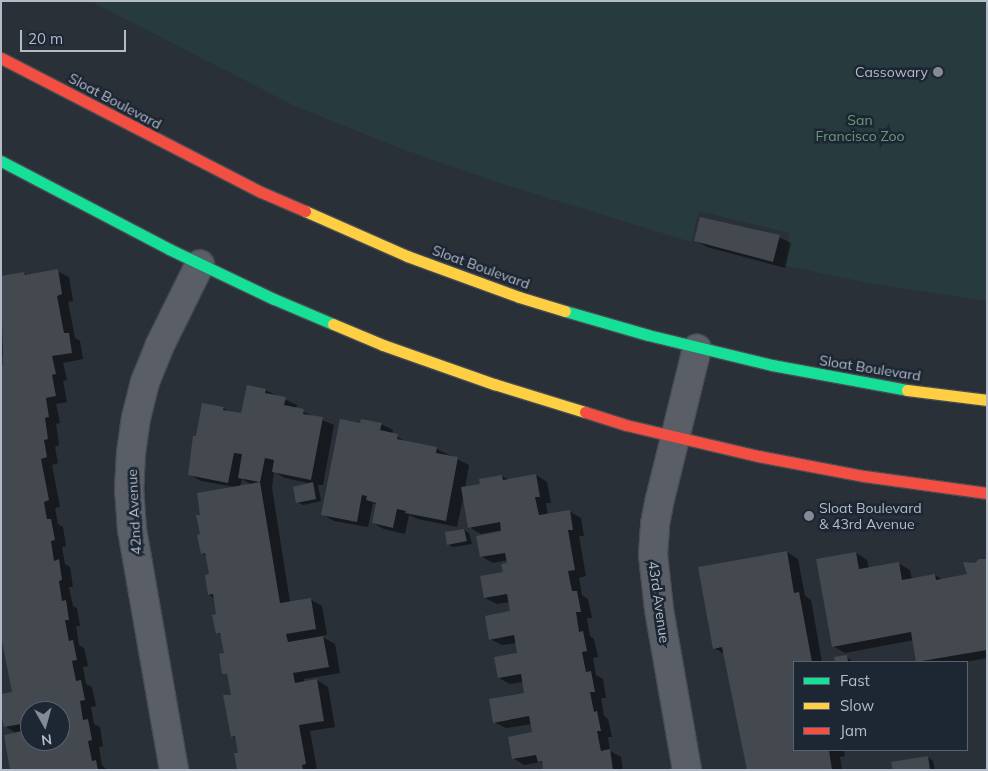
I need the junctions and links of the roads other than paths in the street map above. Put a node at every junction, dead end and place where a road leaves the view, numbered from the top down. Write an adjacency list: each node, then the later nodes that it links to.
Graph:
1 (1, 58): 4 (street, Sloat Boulevard)
2 (1, 161): 3 (street)
3 (200, 264): 6 (street); 8 (street, 42nd Avenue)
4 (697, 348): 5 (street, Sloat Boulevard); 6 (street, 43rd Avenue)
5 (987, 400)
6 (675, 437): 7 (street); 9 (street, 43rd Avenue)
7 (987, 493)
8 (174, 770)
9 (687, 770)

